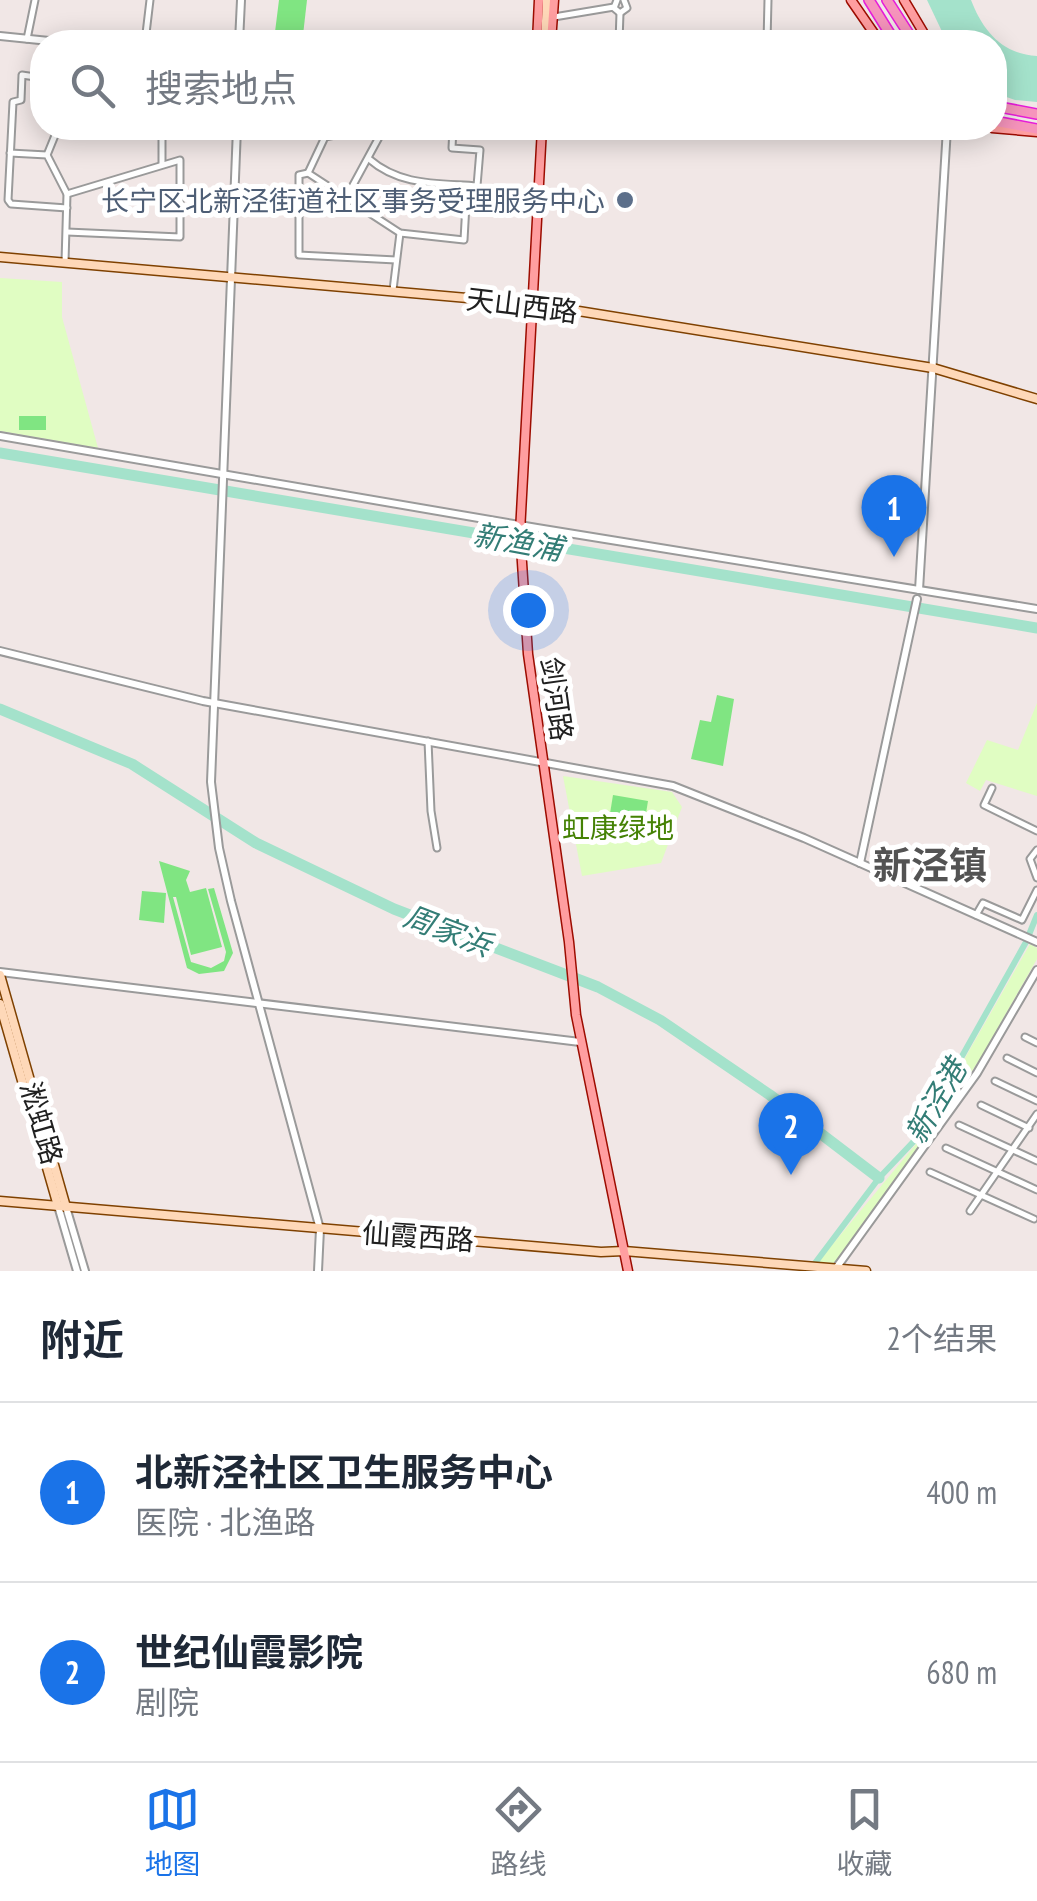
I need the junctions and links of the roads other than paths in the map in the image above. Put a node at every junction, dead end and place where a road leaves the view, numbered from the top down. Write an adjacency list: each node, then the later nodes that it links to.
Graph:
1 (35, 0): 26 (street)
2 (150, 0): 14 (street)
3 (241, 0): 15 (street)
4 (539, 0): 16 (main road)
5 (551, 0): 13 (main road); 17 (main road)
6 (768, 0): 20 (street)
7 (852, 0): 21 (main road)
8 (869, 0): 22 (highway)
9 (887, 0): 23 (highway)
10 (904, 0): 24 (main road)
11 (618, 2): 12 (street); 12 (street); 13 (street)
12 (620, 12): 19 (street)
13 (554, 16): 18 (main road)
14 (147, 30)
15 (240, 30)
16 (538, 30)
17 (549, 30)
18 (551, 30)
19 (619, 30)
20 (767, 30)
21 (872, 30)
22 (888, 30)
23 (906, 30)
24 (922, 30)
25 (0, 36): 26 (street)
26 (28, 39)
27 (30, 76): 40 (street)
28 (1007, 110): 29 (highway)
29 (1037, 116)
30 (1007, 126): 31 (highway)
31 (1036, 130)
32 (53, 140): 41 (street)
33 (162, 140): 43 (street)
34 (237, 140): 54 (street)
35 (325, 140): 44 (street)
36 (378, 140): 42 (street)
37 (453, 140): 45 (street)
38 (542, 140): 56 (main road, 剑河路)
39 (947, 140): 57 (street)
40 (10, 153): 41 (street); 48 (street)
41 (47, 155): 46 (street)
42 (369, 159): 45 (street); 47 (street)
43 (162, 165): 46 (street); 49 (street)
44 (308, 174): 47 (street); 52 (street)
45 (467, 186): 50 (street)
46 (67, 194): 48 (street)
47 (346, 198): 50 (street)
48 (68, 208): 49 (street)
49 (67, 232): 53 (street)
50 (400, 233): 52 (street)
51 (0, 257): 53 (main road, 天山西路)
52 (396, 260): 55 (street)
53 (65, 262): 54 (main road, 天山西路)
54 (231, 275): 55 (main road, 天山西路); 60 (street)
55 (393, 290): 56 (main road, 天山西路)
56 (535, 304): 57 (main road, 天山西路); 61 (main road, 剑河路)
57 (934, 368): 58 (main road, 天山西路); 62 (street)
58 (1037, 398)
59 (0, 436): 60 (street)
60 (222, 478): 61 (street); 65 (street)
61 (520, 526): 62 (street); 67 (main road, 剑河路)
62 (918, 595): 63 (street); 72 (street)
63 (1037, 609)
64 (0, 650): 65 (street)
65 (214, 702): 66 (street); 80 (street)
66 (428, 740): 67 (street); 70 (street)
67 (544, 760): 72 (street); 82 (main road, 剑河路)
68 (992, 788): 69 (street)
69 (1037, 831)
70 (437, 848)
71 (1037, 850): 73 (street)
72 (860, 863): 75 (street)
73 (1037, 878)
74 (1037, 890): 75 (street)
75 (976, 915): 76 (street)
76 (1037, 942)
77 (1037, 970): 106 (street)
78 (0, 974): 80 (street); 100 (main road, 淞虹路)
79 (0, 1004): 100 (main road, 淞虹路)
80 (260, 1004): 82 (street); 103 (street)
81 (1025, 1037): 83 (street)
82 (580, 1042): 104 (main road, 剑河路)
83 (1037, 1043)
84 (1007, 1058): 85 (street)
85 (1037, 1073)
86 (994, 1080): 87 (street)
87 (1037, 1101)
88 (981, 1104): 91 (street)
89 (1037, 1114): 91 (street)
90 (959, 1125): 93 (street)
91 (1030, 1128): 93 (street)
92 (946, 1148): 96 (street)
93 (1014, 1151): 94 (street); 96 (street)
94 (1037, 1162)
95 (930, 1172): 98 (street)
96 (998, 1172): 97 (street); 98 (street)
97 (1037, 1190)
98 (980, 1195): 101 (street); 102 (street)
99 (0, 1201): 100 (main road, 仙霞西路)
100 (62, 1207): 103 (main road, 仙霞西路); 105 (street, 淞虹路)
101 (970, 1210)
102 (1034, 1219)
103 (320, 1229): 104 (main road, 仙霞西路); 107 (street)
104 (624, 1251): 106 (main road, 仙霞西路); 108 (main road, 剑河路)
105 (81, 1270)
106 (835, 1270): 109 (main road, 仙霞西路)
107 (318, 1271)
108 (628, 1271)
109 (866, 1271)

